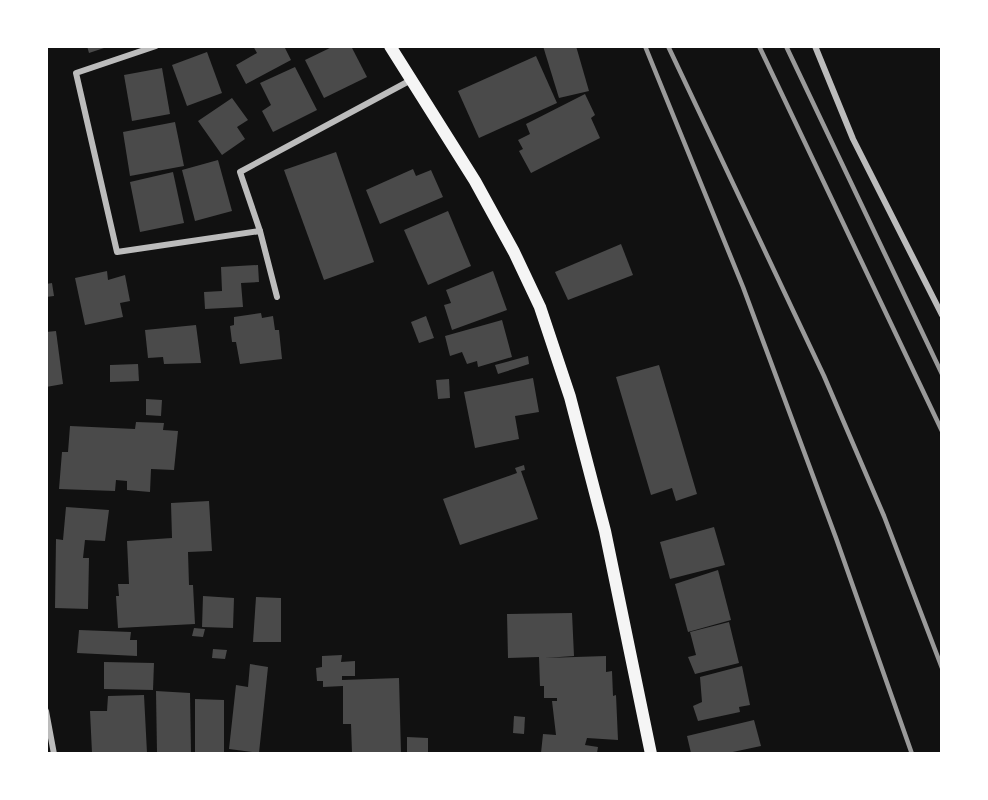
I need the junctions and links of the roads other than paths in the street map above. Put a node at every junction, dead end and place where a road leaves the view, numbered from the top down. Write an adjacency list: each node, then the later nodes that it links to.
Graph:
1 (156, 46): 5 (street)
2 (390, 46): 4 (main road)
3 (815, 46): 7 (street)
4 (411, 80): 5 (street); 10 (main road)
5 (260, 231): 6 (street)
6 (277, 297)
7 (942, 315)
8 (46, 711): 9 (street)
9 (54, 753)
10 (651, 753)

